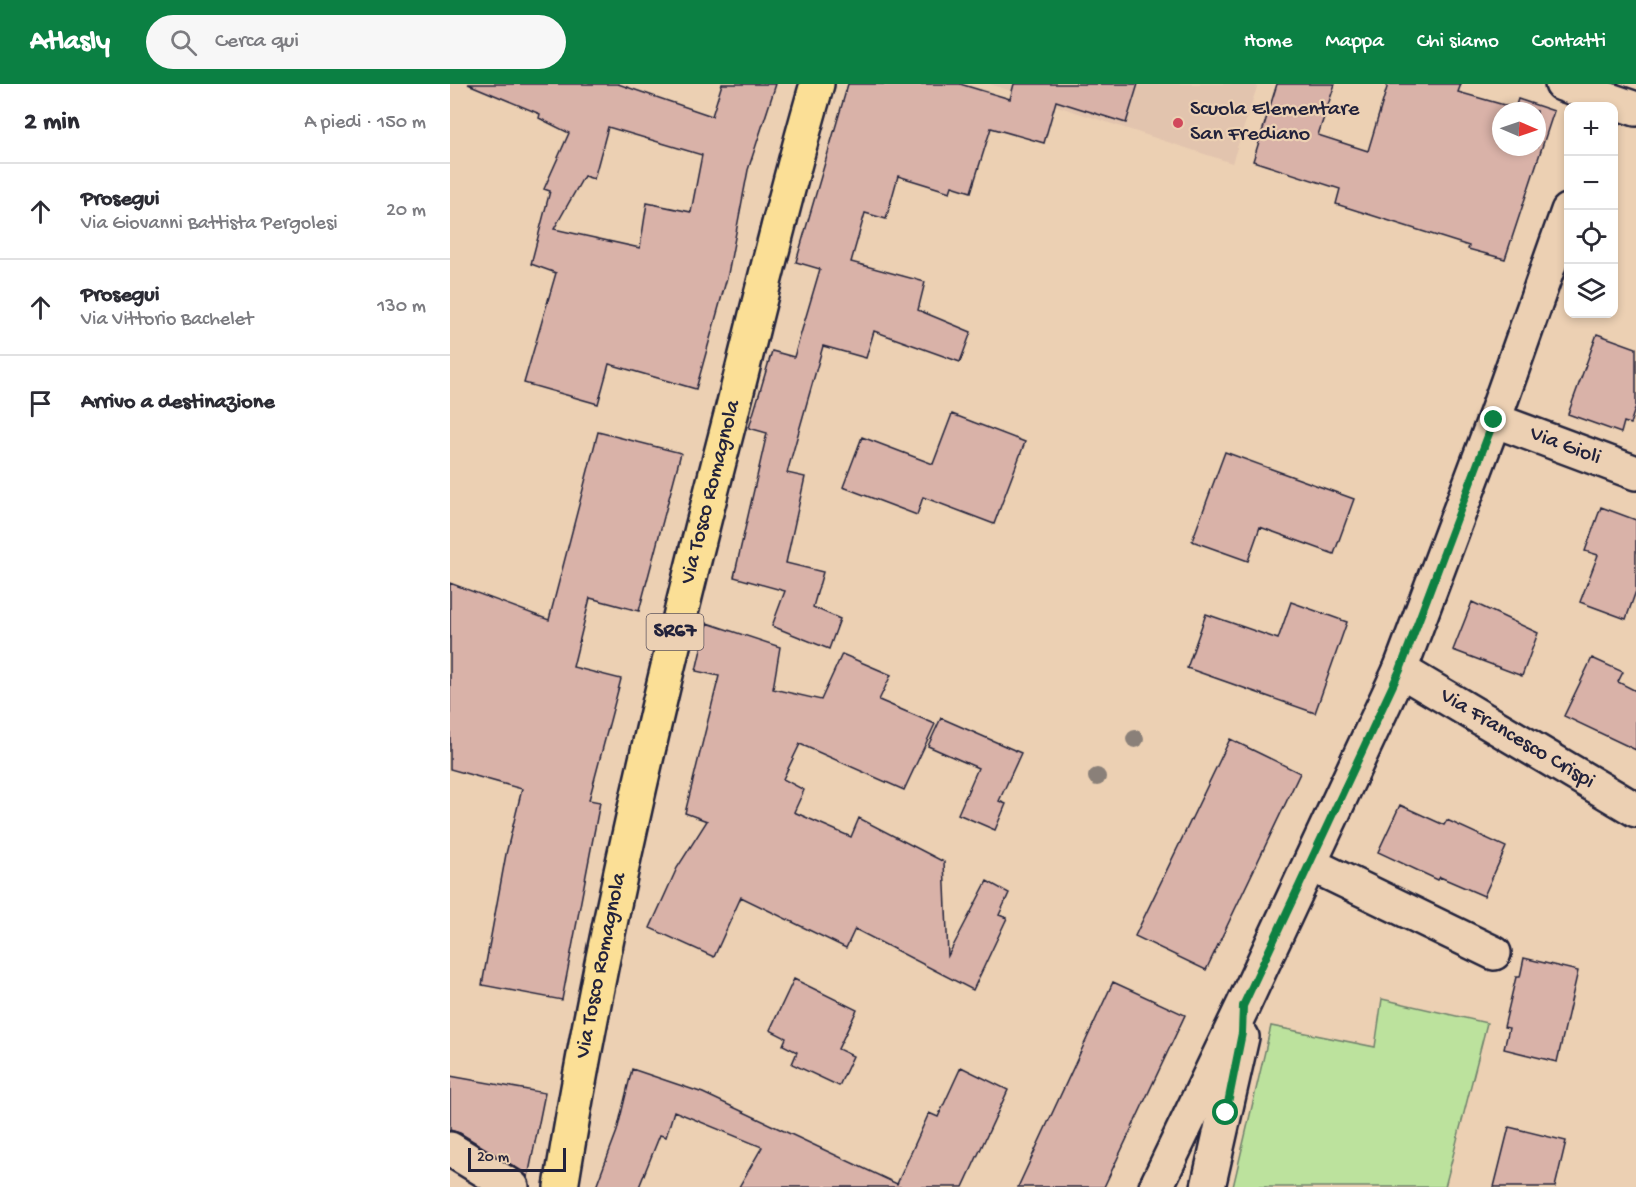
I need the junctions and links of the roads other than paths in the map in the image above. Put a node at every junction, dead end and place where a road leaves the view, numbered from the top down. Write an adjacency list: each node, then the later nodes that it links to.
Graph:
1 (816, 84): 14 (main road, Via Tosco Romagnola / SR67)
2 (1562, 84): 3 (street)
3 (1609, 102)
4 (1564, 225): 5 (street)
5 (1494, 420): 6 (street, Via Gioli); 7 (street)
6 (1636, 473)
7 (1400, 670): 8 (street, Via Francesco Crispi); 9 (street)
8 (1636, 810)
9 (1310, 864): 10 (street); 11 (street)
10 (1494, 953)
11 (1243, 1006): 15 (street); 16 (street)
12 (450, 1149): 13 (street)
13 (512, 1187)
14 (561, 1187)
15 (1156, 1187)
16 (1208, 1187)

